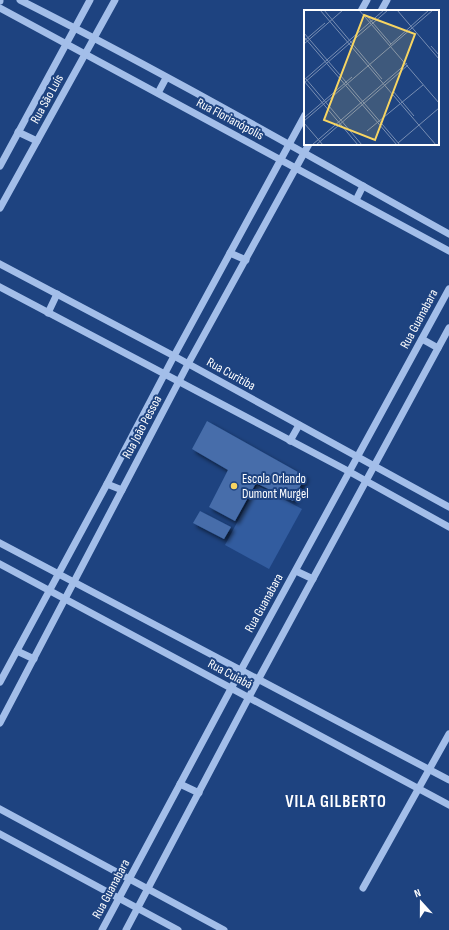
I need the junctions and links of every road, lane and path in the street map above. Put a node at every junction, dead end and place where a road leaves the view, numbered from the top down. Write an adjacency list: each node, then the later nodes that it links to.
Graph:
1 (20, 0): 9 (street, Rua Florianópolis)
2 (90, 0): 9 (street, Rua São Luís)
3 (115, 0): 10 (street, Rua São Luís)
4 (367, 0): 7 (street)
5 (387, 0): 8 (street)
6 (0, 8): 11 (street, Rua Florianópolis)
7 (362, 10)
8 (382, 10)
9 (74, 28): 10 (street, Rua Florianópolis); 11 (street, Rua São Luís)
10 (94, 39): 12 (street, Rua São Luís); 13 (street, Rua Florianópolis)
11 (66, 44): 12 (street, Rua Florianópolis); 16 (street, Rua São Luís)
12 (85, 54): 14 (street, Rua Florianópolis); 17 (street, Rua São Luís)
13 (166, 78): 14 (street); 18 (street, Rua Florianópolis)
14 (158, 93): 21 (street, Rua Florianópolis)
15 (304, 118): 18 (street, Rua João Pessoa)
16 (18, 132): 17 (street); 22 (street, Rua São Luís)
17 (37, 141): 26 (street, Rua São Luís)
18 (290, 144): 20 (street, Rua Florianópolis); 21 (street, Rua João Pessoa)
19 (308, 145): 20 (street, Rua João Pessoa)
20 (304, 153): 23 (street, Rua João Pessoa); 24 (street, Rua Florianópolis)
21 (281, 160): 23 (street, Rua Florianópolis); 29 (street, Rua João Pessoa)
22 (0, 166)
23 (296, 168): 25 (street, Rua Florianópolis); 30 (street, Rua João Pessoa)
24 (362, 186): 25 (street); 27 (street, Rua Florianópolis)
25 (356, 200): 28 (street, Rua Florianópolis)
26 (0, 208)
27 (449, 234)
28 (449, 251)
29 (230, 253): 30 (street); 39 (street, Rua João Pessoa)
30 (246, 260): 40 (street, Rua João Pessoa)
31 (0, 264): 34 (street, Rua Curitiba)
32 (0, 287): 35 (street)
33 (449, 289): 37 (street, Rua Guanabara)
34 (56, 294): 35 (street); 39 (street, Rua Curitiba)
35 (48, 313): 41 (street)
36 (449, 328): 38 (street)
37 (422, 339): 38 (street); 45 (street, Rua Guanabara)
38 (438, 348): 46 (street)
39 (174, 356): 40 (street, Rua Curitiba); 41 (street, Rua João Pessoa)
40 (188, 364): 42 (street, Rua João Pessoa); 43 (street, Rua Curitiba)
41 (164, 375): 42 (street); 49 (street, Rua João Pessoa)
42 (178, 383): 44 (street); 50 (street, Rua João Pessoa)
43 (298, 425): 44 (street); 45 (street, Rua Curitiba)
44 (290, 441): 47 (street)
45 (357, 458): 46 (street, Rua Curitiba); 47 (street, Rua Guanabara)
46 (374, 467): 48 (street); 51 (street, Rua Curitiba)
47 (350, 472): 48 (street); 55 (street, Rua Guanabara)
48 (366, 481): 52 (street); 57 (street)
49 (107, 484): 50 (street); 56 (street, Rua João Pessoa)
50 (122, 490): 58 (street, Rua João Pessoa)
51 (449, 508)
52 (449, 527)
53 (0, 543): 56 (street, Rua Cuiabá)
54 (0, 564): 59 (street, Rua Cuiabá)
55 (296, 571): 57 (street); 63 (street, Rua Guanabara)
56 (58, 575): 58 (street, Rua Cuiabá); 59 (street, Rua João Pessoa)
57 (313, 579): 64 (street)
58 (75, 583): 60 (street, Rua João Pessoa); 63 (street, Rua Cuiabá)
59 (50, 590): 60 (street, Rua Cuiabá); 61 (street, Rua João Pessoa)
60 (66, 599): 62 (street, Rua João Pessoa); 66 (street, Rua Cuiabá)
61 (17, 651): 62 (street); 65 (street, Rua João Pessoa)
62 (34, 659): 68 (street, Rua João Pessoa)
63 (240, 670): 64 (street, Rua Cuiabá); 66 (street, Rua Guanabara)
64 (258, 680): 67 (street); 70 (street, Rua Cuiabá)
65 (0, 682)
66 (231, 688): 67 (street, Rua Cuiabá); 72 (street, Rua Guanabara)
67 (249, 697): 73 (street, Rua Cuiabá); 74 (street)
68 (0, 723)
69 (449, 734): 70 (street)
70 (429, 769): 71 (street, Rua Cuiabá); 73 (street)
71 (449, 780)
72 (180, 784): 74 (street); 78 (street, Rua Guanabara)
73 (419, 788): 75 (street, Rua Cuiabá); 79 (street)
74 (199, 793): 80 (street)
75 (449, 805)
76 (0, 809): 78 (street)
77 (0, 834): 81 (street)
78 (130, 880): 80 (street); 81 (street, Rua Guanabara)
79 (363, 888)
80 (148, 889): 82 (street); 86 (street)
81 (120, 898): 82 (street); 83 (street, Rua Guanabara)
82 (138, 908): 84 (street); 85 (street)
83 (102, 930)
84 (126, 930)
85 (178, 930)
86 (224, 930)

